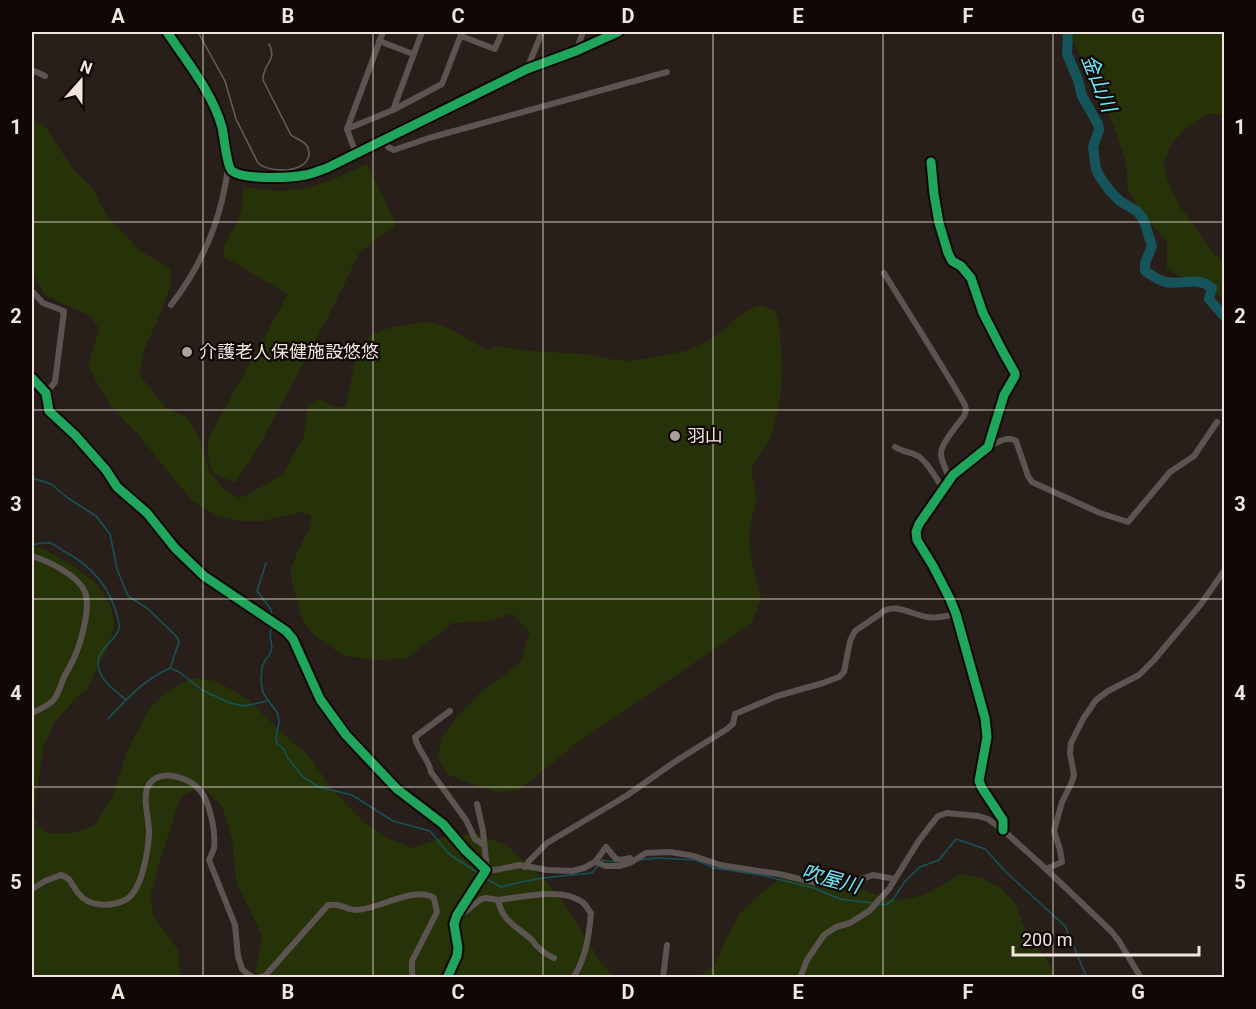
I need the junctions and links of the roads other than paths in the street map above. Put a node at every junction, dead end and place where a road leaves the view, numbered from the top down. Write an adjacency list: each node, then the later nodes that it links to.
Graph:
1 (167, 32): 21 (street)
2 (383, 32): 9 (street)
3 (422, 32): 11 (street)
4 (502, 32): 8 (street)
5 (542, 32): 12 (street)
6 (583, 32): 10 (street)
7 (618, 32): 10 (street)
8 (461, 34): 16 (street)
9 (379, 41): 11 (street); 17 (street)
10 (576, 51): 12 (street)
11 (413, 54): 16 (street)
12 (527, 69): 18 (street)
13 (32, 70): 15 (street)
14 (667, 72): 18 (street)
15 (45, 76)
16 (393, 111): 17 (street)
17 (347, 129): 19 (street)
18 (384, 139): 19 (street)
19 (356, 154): 21 (street)
20 (931, 162): 29 (street)
21 (228, 167): 24 (street)
22 (884, 273): 30 (street)
23 (32, 291): 26 (street)
24 (171, 305)
25 (32, 378): 26 (street)
26 (46, 393): 43 (street)
27 (1217, 422): 29 (street)
28 (895, 447): 31 (street)
29 (988, 447): 30 (street)
30 (950, 479): 31 (street)
31 (943, 488): 34 (street)
32 (32, 556): 36 (street)
33 (1224, 571): 44 (street)
34 (956, 614): 38 (street); 42 (street)
35 (450, 711): 39 (street)
36 (32, 713)
37 (477, 804): 39 (street)
38 (1003, 830): 44 (street); 45 (street)
39 (484, 845): 43 (street)
40 (630, 858): 41 (street)
41 (595, 862): 42 (street); 45 (street)
42 (525, 867): 43 (street)
43 (486, 869): 48 (street)
44 (1046, 869): 57 (street)
45 (895, 879): 56 (street)
46 (32, 888): 51 (street)
47 (498, 900): 48 (street); 50 (street); 54 (street)
48 (457, 915): 53 (street)
49 (667, 945): 55 (street)
50 (554, 958)
51 (256, 978): 52 (street)
52 (413, 978)
53 (447, 978)
54 (573, 978)
55 (663, 978)
56 (800, 978)
57 (1141, 978)

